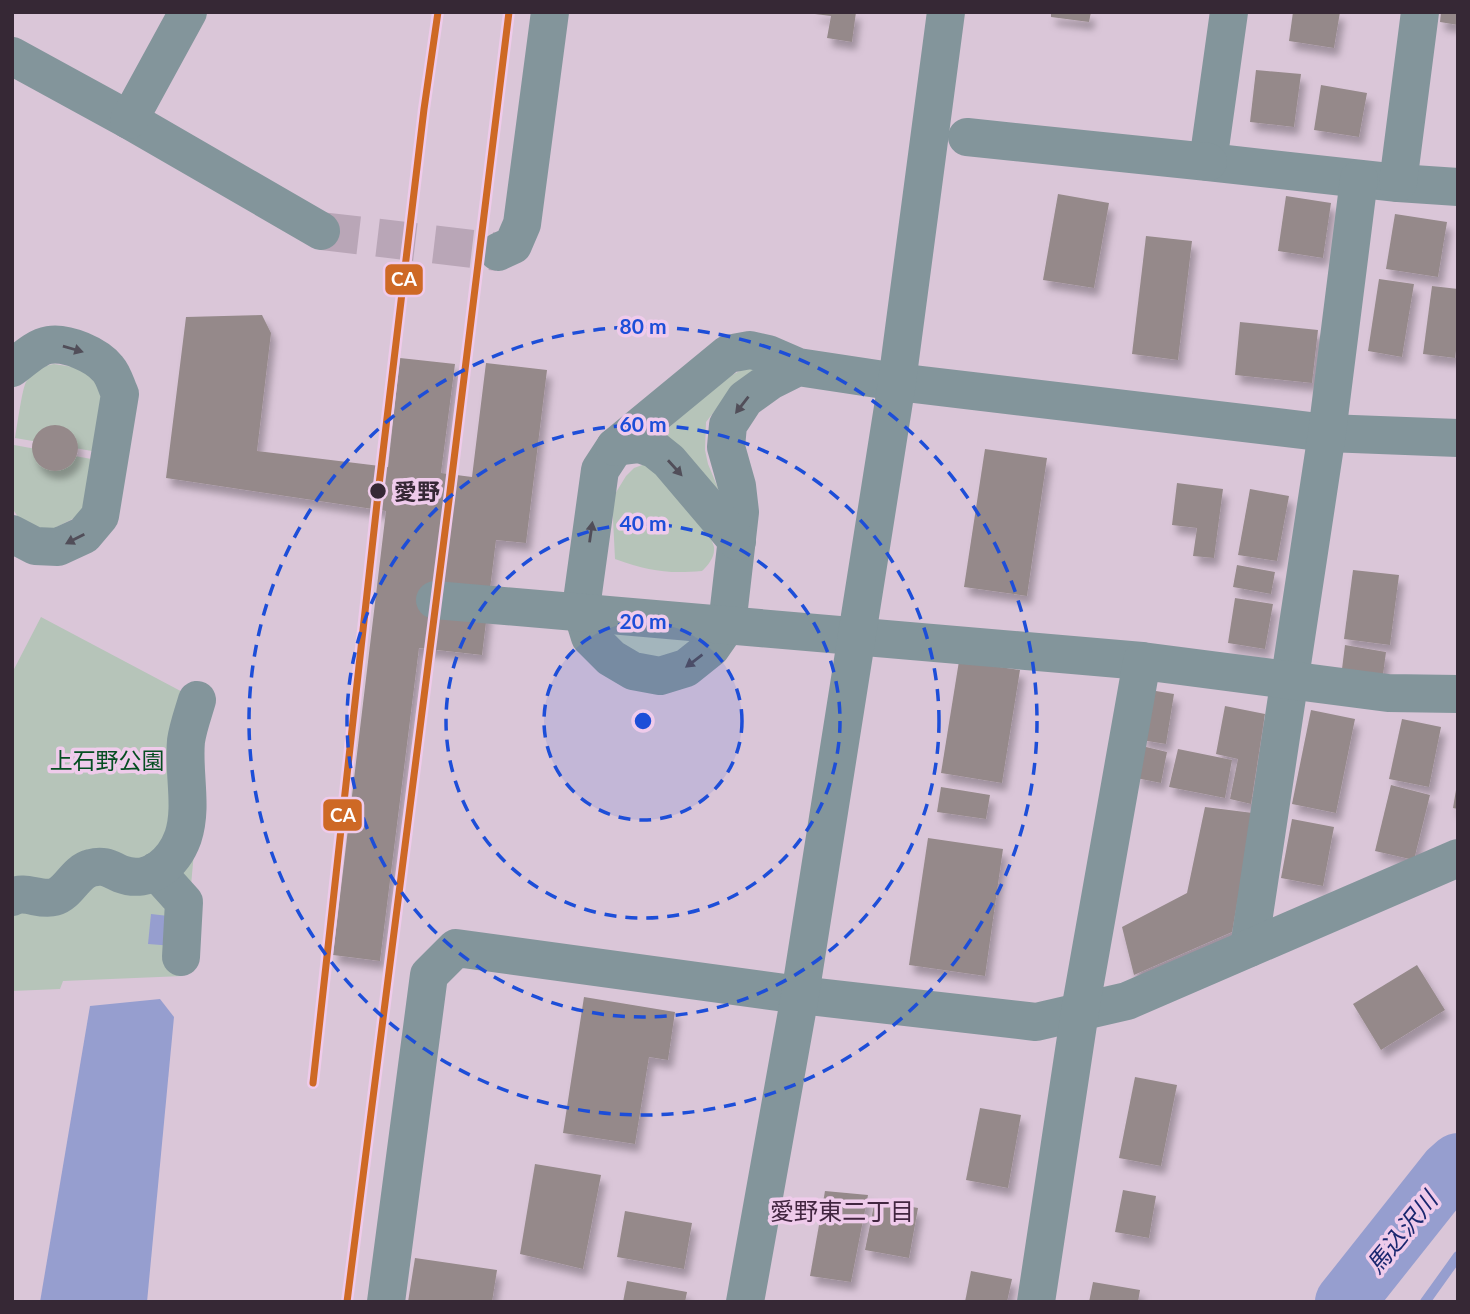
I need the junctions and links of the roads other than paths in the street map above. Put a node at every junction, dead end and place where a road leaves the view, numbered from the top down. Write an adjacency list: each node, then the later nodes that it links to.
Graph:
1 (188, 12): 7 (street)
2 (550, 12): 14 (street)
3 (946, 12): 17 (street)
4 (1229, 12): 9 (street)
5 (1420, 12): 11 (street)
6 (12, 56): 7 (street)
7 (129, 120): 13 (street)
8 (967, 137): 9 (street)
9 (1208, 162): 10 (street)
10 (1359, 179): 11 (street); 18 (street)
11 (1398, 183): 12 (street)
12 (1458, 187)
13 (321, 231)
14 (498, 252)
15 (798, 368): 17 (street); 20 (street); 22 (street, one-way to 22)
16 (12, 369): 21 (street, one-way to 21)
17 (897, 382): 18 (street); 33 (street)
18 (1327, 433): 19 (street); 25 (street)
19 (1458, 438)
20 (615, 447): 22 (street, one-way to 22); 22 (street, one-way to 20)
21 (12, 534)
22 (737, 541)
23 (435, 600): 24 (street)
24 (1142, 661): 25 (street); 34 (street)
25 (1289, 680): 26 (street); 31 (street)
26 (1458, 694)
27 (197, 700): 29 (street)
28 (1458, 858): 31 (street)
29 (156, 872): 30 (street); 32 (street)
30 (12, 897)
31 (1249, 948): 34 (street)
32 (181, 957)
33 (800, 995): 34 (street); 35 (street); 36 (street)
34 (1080, 1011): 37 (street)
35 (386, 1302)
36 (745, 1302)
37 (1036, 1302)

